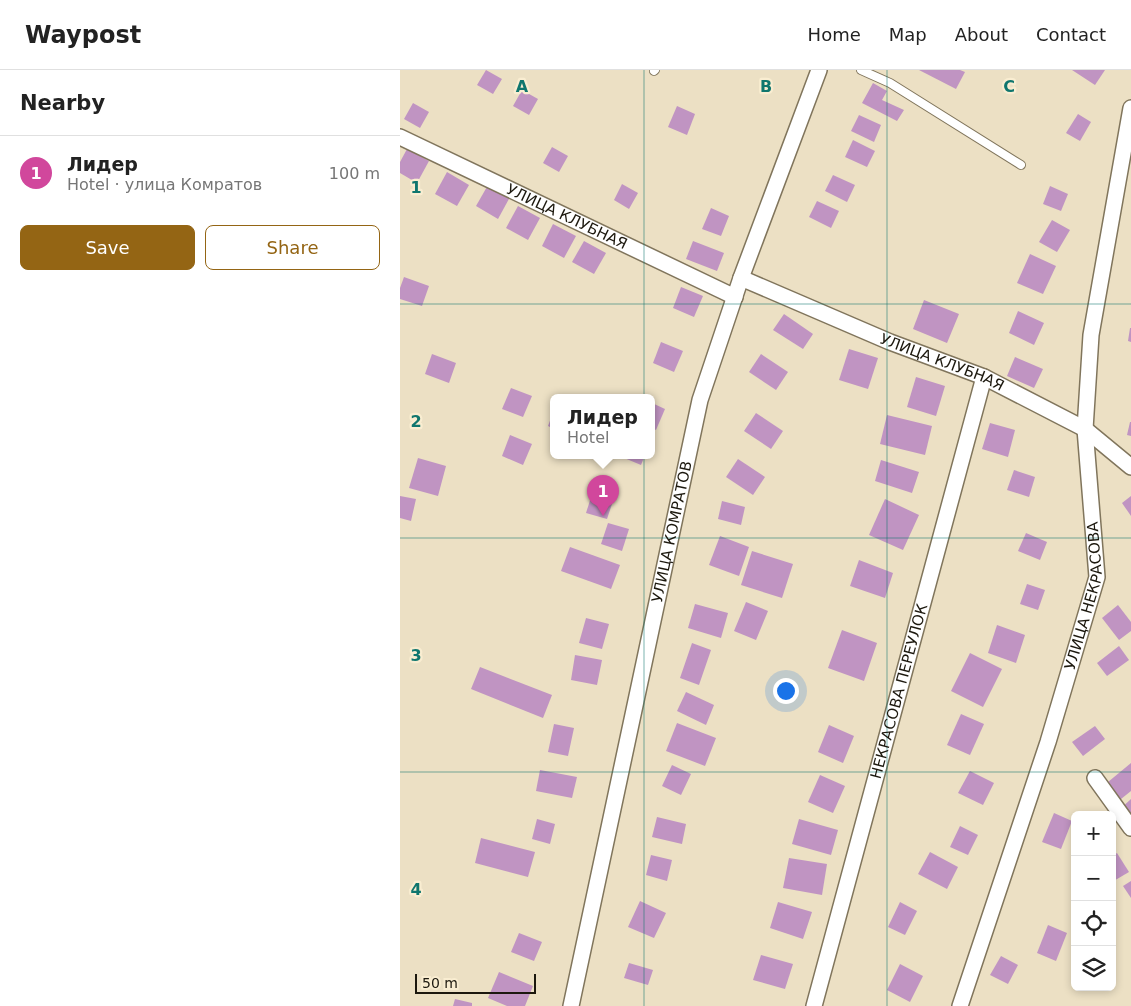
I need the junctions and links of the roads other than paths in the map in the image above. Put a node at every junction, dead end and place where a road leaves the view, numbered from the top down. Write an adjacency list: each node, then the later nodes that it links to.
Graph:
1 (819, 70): 6 (street, УЛИЦА КОМРАТОВ)
2 (862, 70): 5 (lane)
3 (1131, 108): 9 (street, УЛИЦА НЕКРАСОВА)
4 (400, 137): 7 (street, УЛИЦА КЛУБНАЯ)
5 (1021, 165)
6 (741, 278): 7 (street, УЛИЦА КОМРАТОВ); 8 (street, УЛИЦА КЛУБНАЯ)
7 (735, 297): 13 (street, УЛИЦА КОМРАТОВ)
8 (984, 377): 9 (street, УЛИЦА КЛУБНАЯ); 14 (street, НЕКРАСОВА ПЕРЕУЛОК)
9 (1085, 429): 10 (street, УЛИЦА КЛУБНАЯ); 15 (street, УЛИЦА НЕКРАСОВА)
10 (1131, 467)
11 (1095, 778): 12 (street)
12 (1131, 828)
13 (571, 1006)
14 (814, 1006)
15 (960, 1006)

